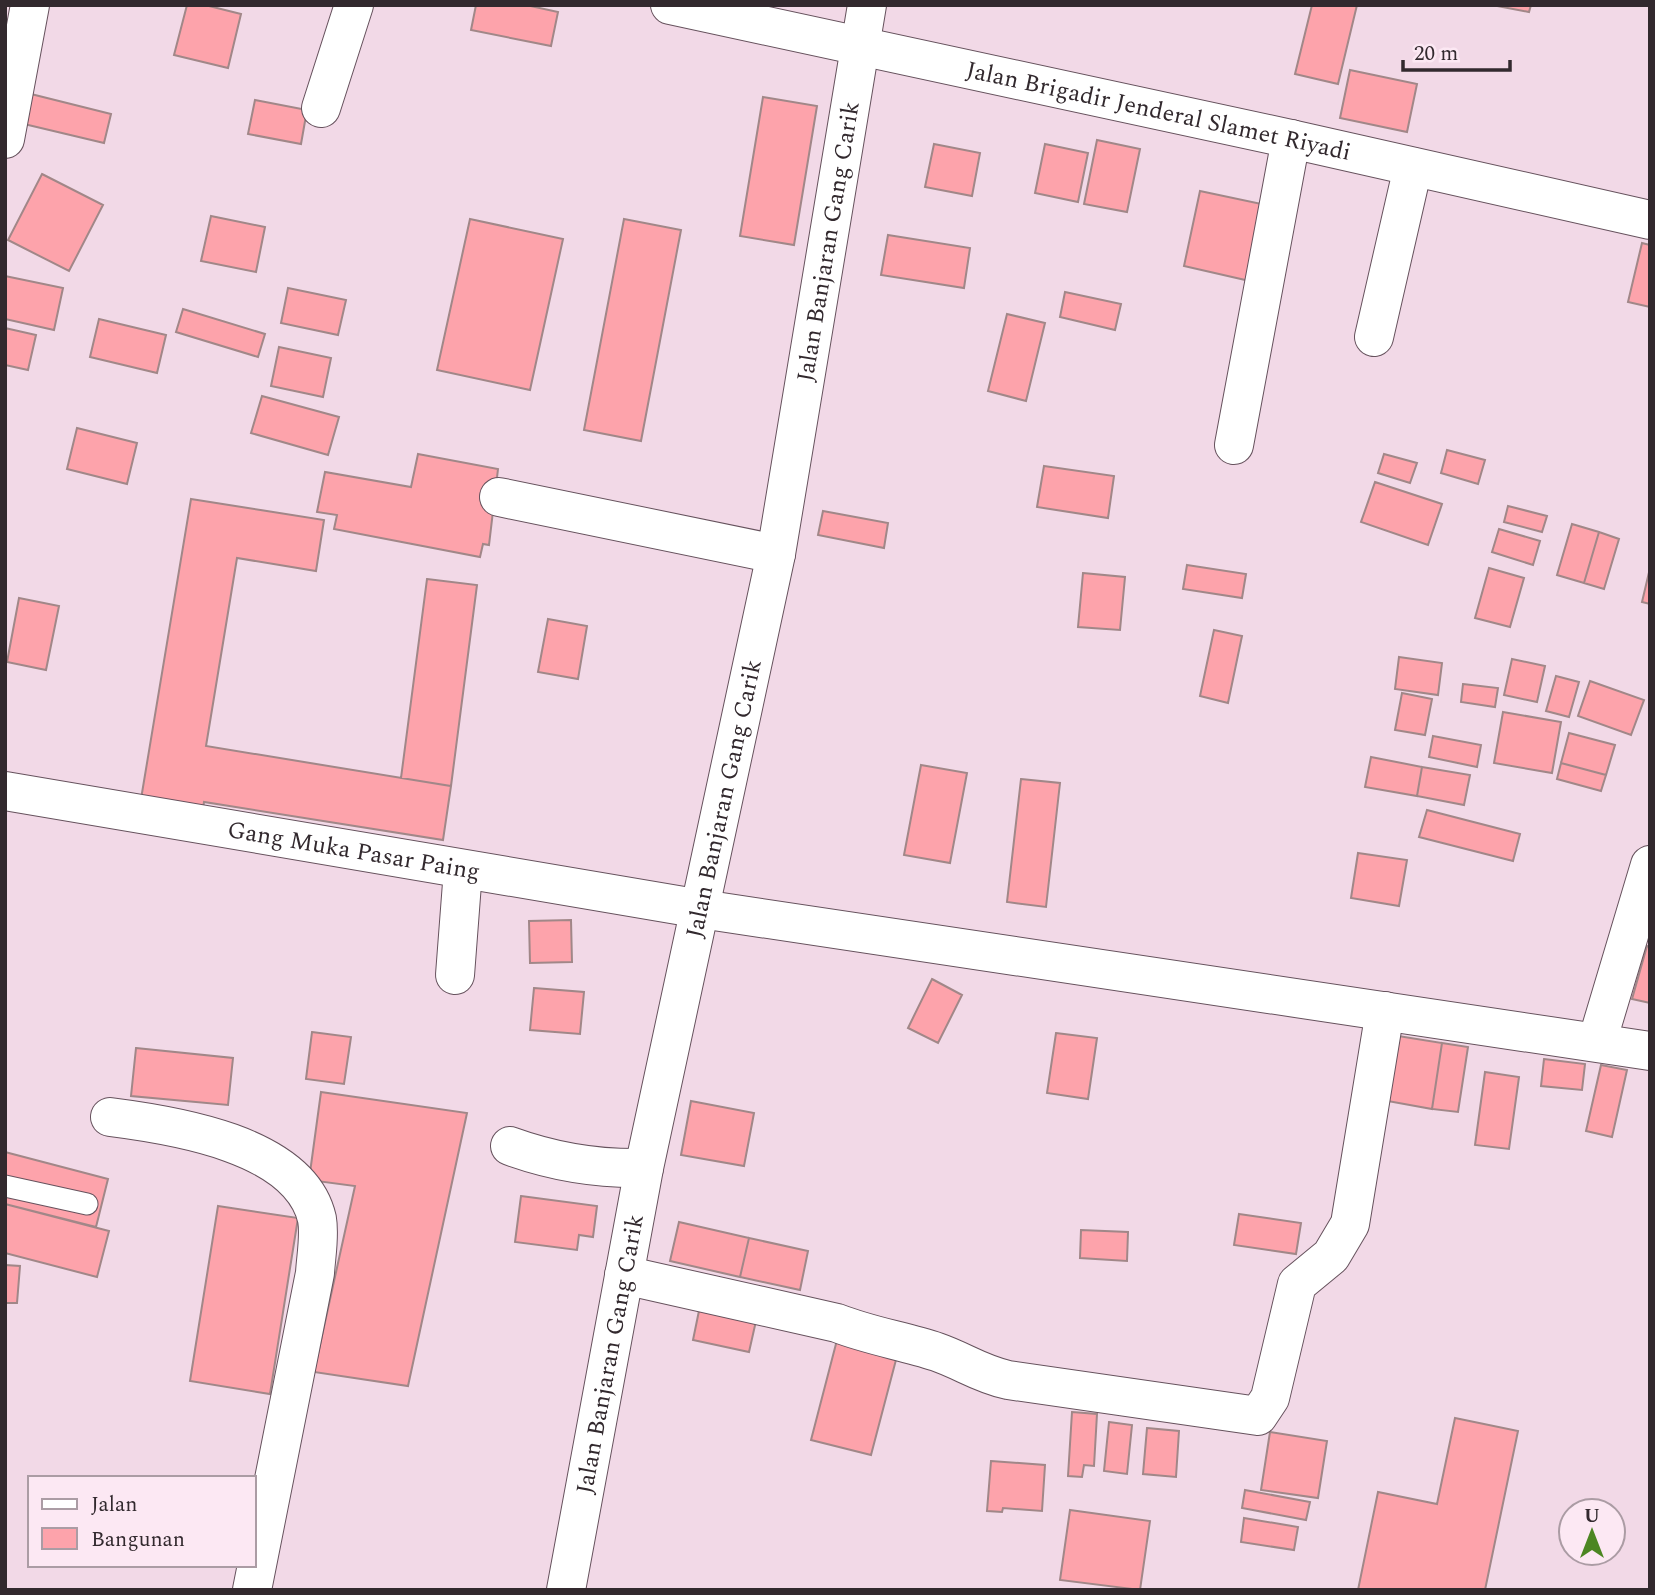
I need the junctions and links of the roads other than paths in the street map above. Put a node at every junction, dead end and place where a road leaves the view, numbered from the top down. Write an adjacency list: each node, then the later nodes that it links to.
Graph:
1 (30, 5): 7 (street)
2 (354, 5): 6 (street)
3 (670, 5): 5 (street, Jalan Brigadir Jenderal Slamet Riyadi)
4 (867, 5): 5 (street, Jalan Banjaran Gang Carik)
5 (859, 46): 8 (street, Jalan Brigadir Jenderal Slamet Riyadi); 14 (street, Jalan Banjaran Gang Carik)
6 (321, 108)
7 (5, 139)
8 (1291, 139): 9 (street, Jalan Brigadir Jenderal Slamet Riyadi); 12 (street)
9 (1413, 167): 10 (street, Jalan Brigadir Jenderal Slamet Riyadi); 11 (street)
10 (1650, 220)
11 (1374, 337)
12 (1234, 444)
13 (499, 497): 14 (street)
14 (776, 554): 18 (street, Jalan Banjaran Gang Carik)
15 (5, 791): 17 (street, Gang Muka Pasar Paing)
16 (1650, 865): 21 (street)
17 (463, 870): 18 (street, Gang Muka Pasar Paing); 19 (street)
18 (701, 909): 20 (street, Gang Muka Pasar Paing); 25 (street, Jalan Banjaran Gang Carik)
19 (455, 975)
20 (1385, 1011): 21 (street, Gang Muka Pasar Paing); 28 (street)
21 (1597, 1042): 22 (street, Gang Muka Pasar Paing)
22 (1650, 1051)
23 (110, 1117): 29 (street)
24 (510, 1146): 25 (street)
25 (644, 1168): 28 (street, Jalan Banjaran Gang Carik)
26 (5, 1186): 27 (lane)
27 (87, 1204)
28 (624, 1275): 30 (street, Jalan Banjaran Gang Carik)
29 (252, 1590)
30 (566, 1590)

